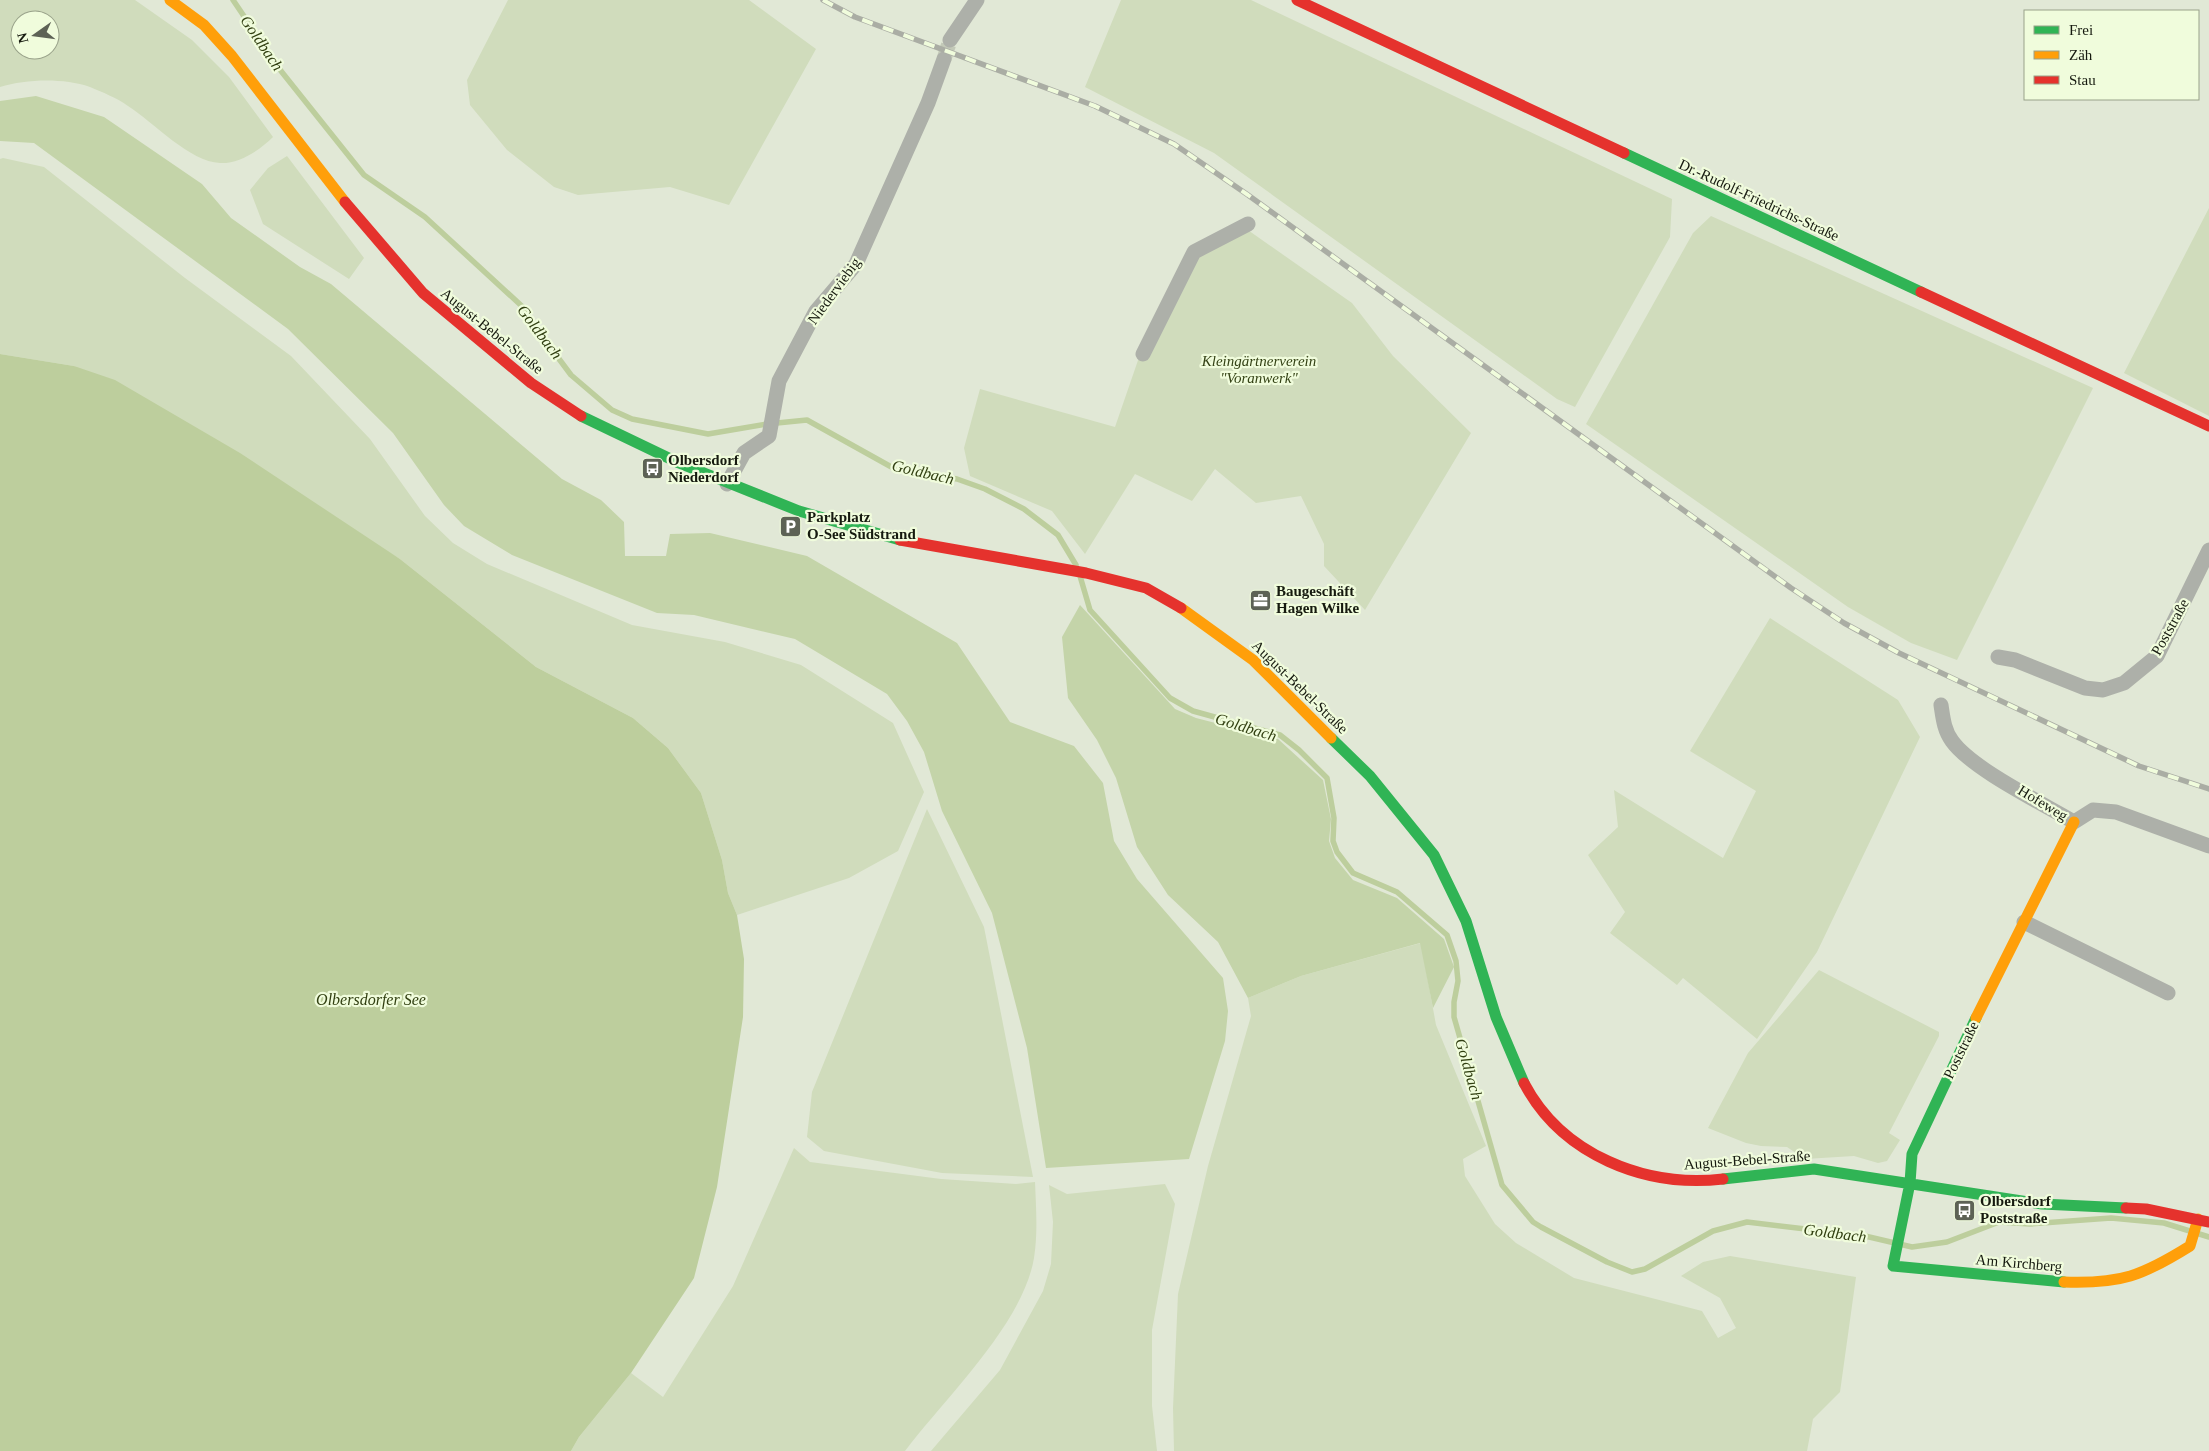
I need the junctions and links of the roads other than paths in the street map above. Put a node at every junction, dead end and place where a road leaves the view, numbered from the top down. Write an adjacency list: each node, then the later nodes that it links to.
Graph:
1 (170, 0): 9 (street, August-Bebel-Straße)
2 (977, 0): 4 (street)
3 (1297, 0): 8 (street, Dr.-Rudolf-Friedrichs-Straße)
4 (950, 40)
5 (944, 59): 9 (street, Niederviebig)
6 (1248, 224): 7 (street)
7 (1143, 354)
8 (2209, 426)
9 (727, 484): 17 (street, August-Bebel-Straße)
10 (2209, 550): 11 (street, Poststraße)
11 (1998, 657)
12 (1941, 705): 13 (street, Hofeweg)
13 (2074, 822): 14 (street, Hofeweg); 15 (street, Poststraße)
14 (2209, 846)
15 (2024, 922): 16 (street); 17 (street, Poststraße)
16 (2168, 993)
17 (1910, 1183): 18 (street, August-Bebel-Straße); 18 (street, Am Kirchberg)
18 (2203, 1220)

